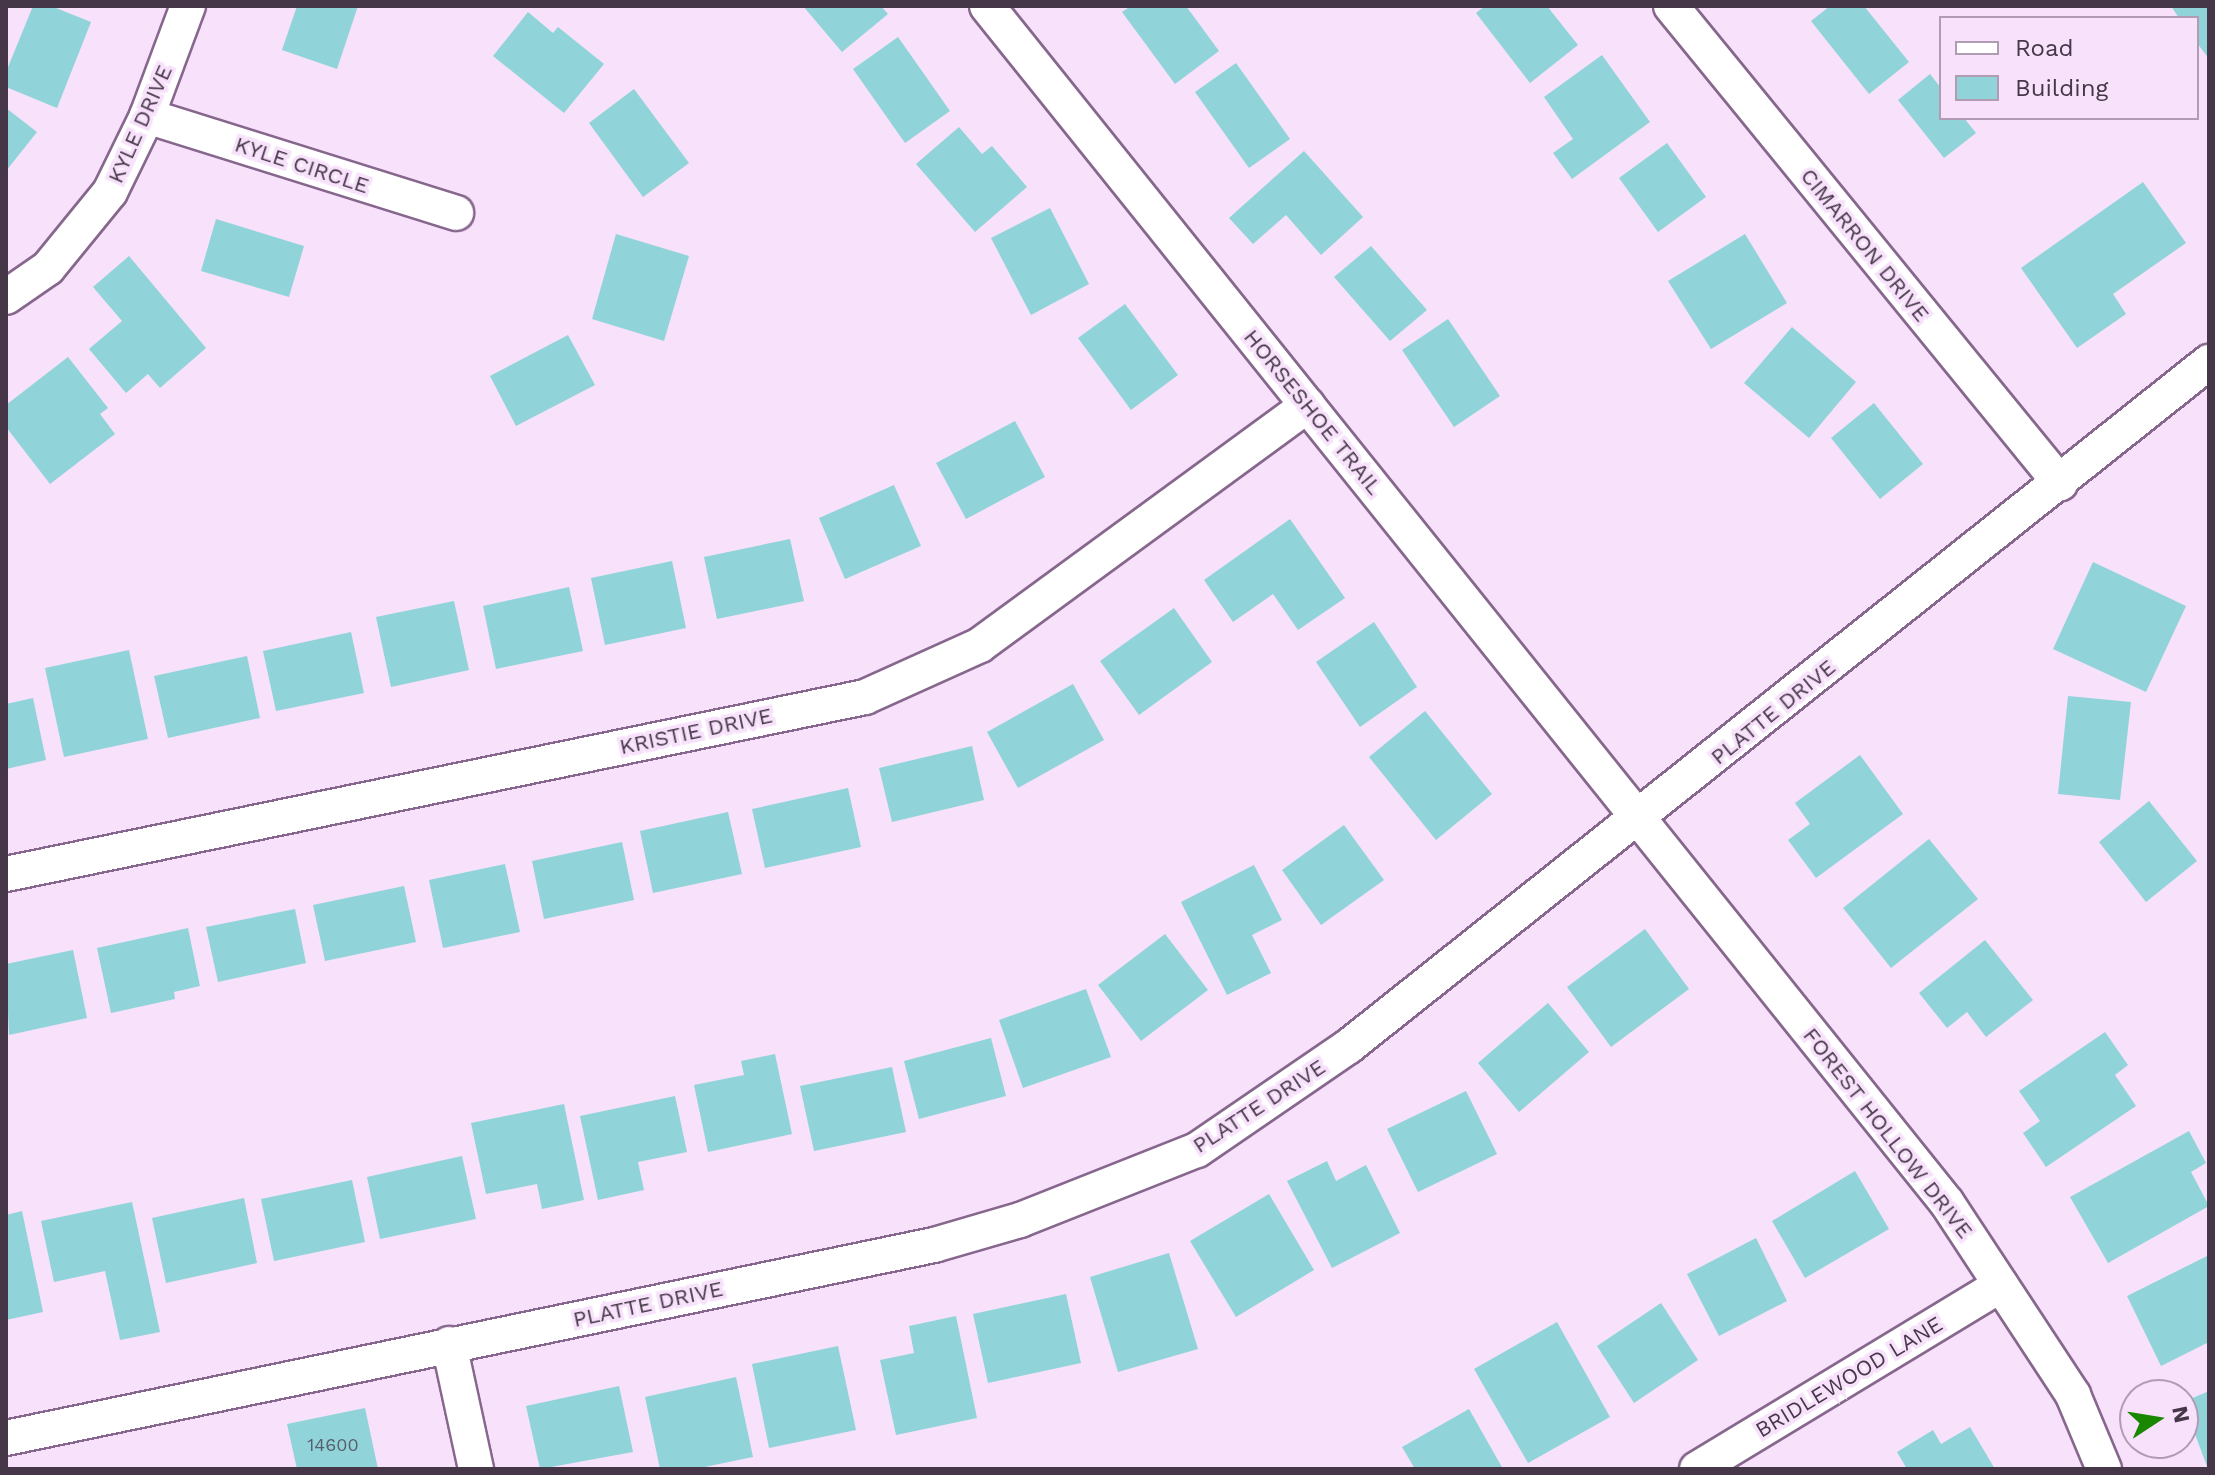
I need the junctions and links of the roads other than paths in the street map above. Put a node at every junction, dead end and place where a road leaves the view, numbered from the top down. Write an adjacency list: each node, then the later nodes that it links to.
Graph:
1 (188, 6): 4 (street, KYLE DRIVE)
2 (987, 6): 8 (street, HORSESHOE TRAIL)
3 (1671, 6): 9 (street, CIMARRON DRIVE)
4 (147, 116): 5 (street, KYLE CIRCLE); 6 (street, KYLE DRIVE)
5 (456, 213)
6 (6, 297)
7 (2209, 362): 9 (street, PLATTE DRIVE)
8 (1308, 405): 10 (street, HORSESHOE TRAIL); 11 (street, KRISTIE DRIVE)
9 (2060, 483): 10 (street, PLATTE DRIVE)
10 (1639, 818): 12 (street, FOREST HOLLOW DRIVE); 13 (street, PLATTE DRIVE)
11 (6, 874)
12 (2001, 1285): 16 (street, BRIDLEWOOD LANE); 17 (street, FOREST HOLLOW DRIVE)
13 (449, 1344): 14 (street, PLATTE DRIVE); 15 (street)
14 (6, 1438)
15 (476, 1469)
16 (1697, 1469)
17 (2104, 1469)

